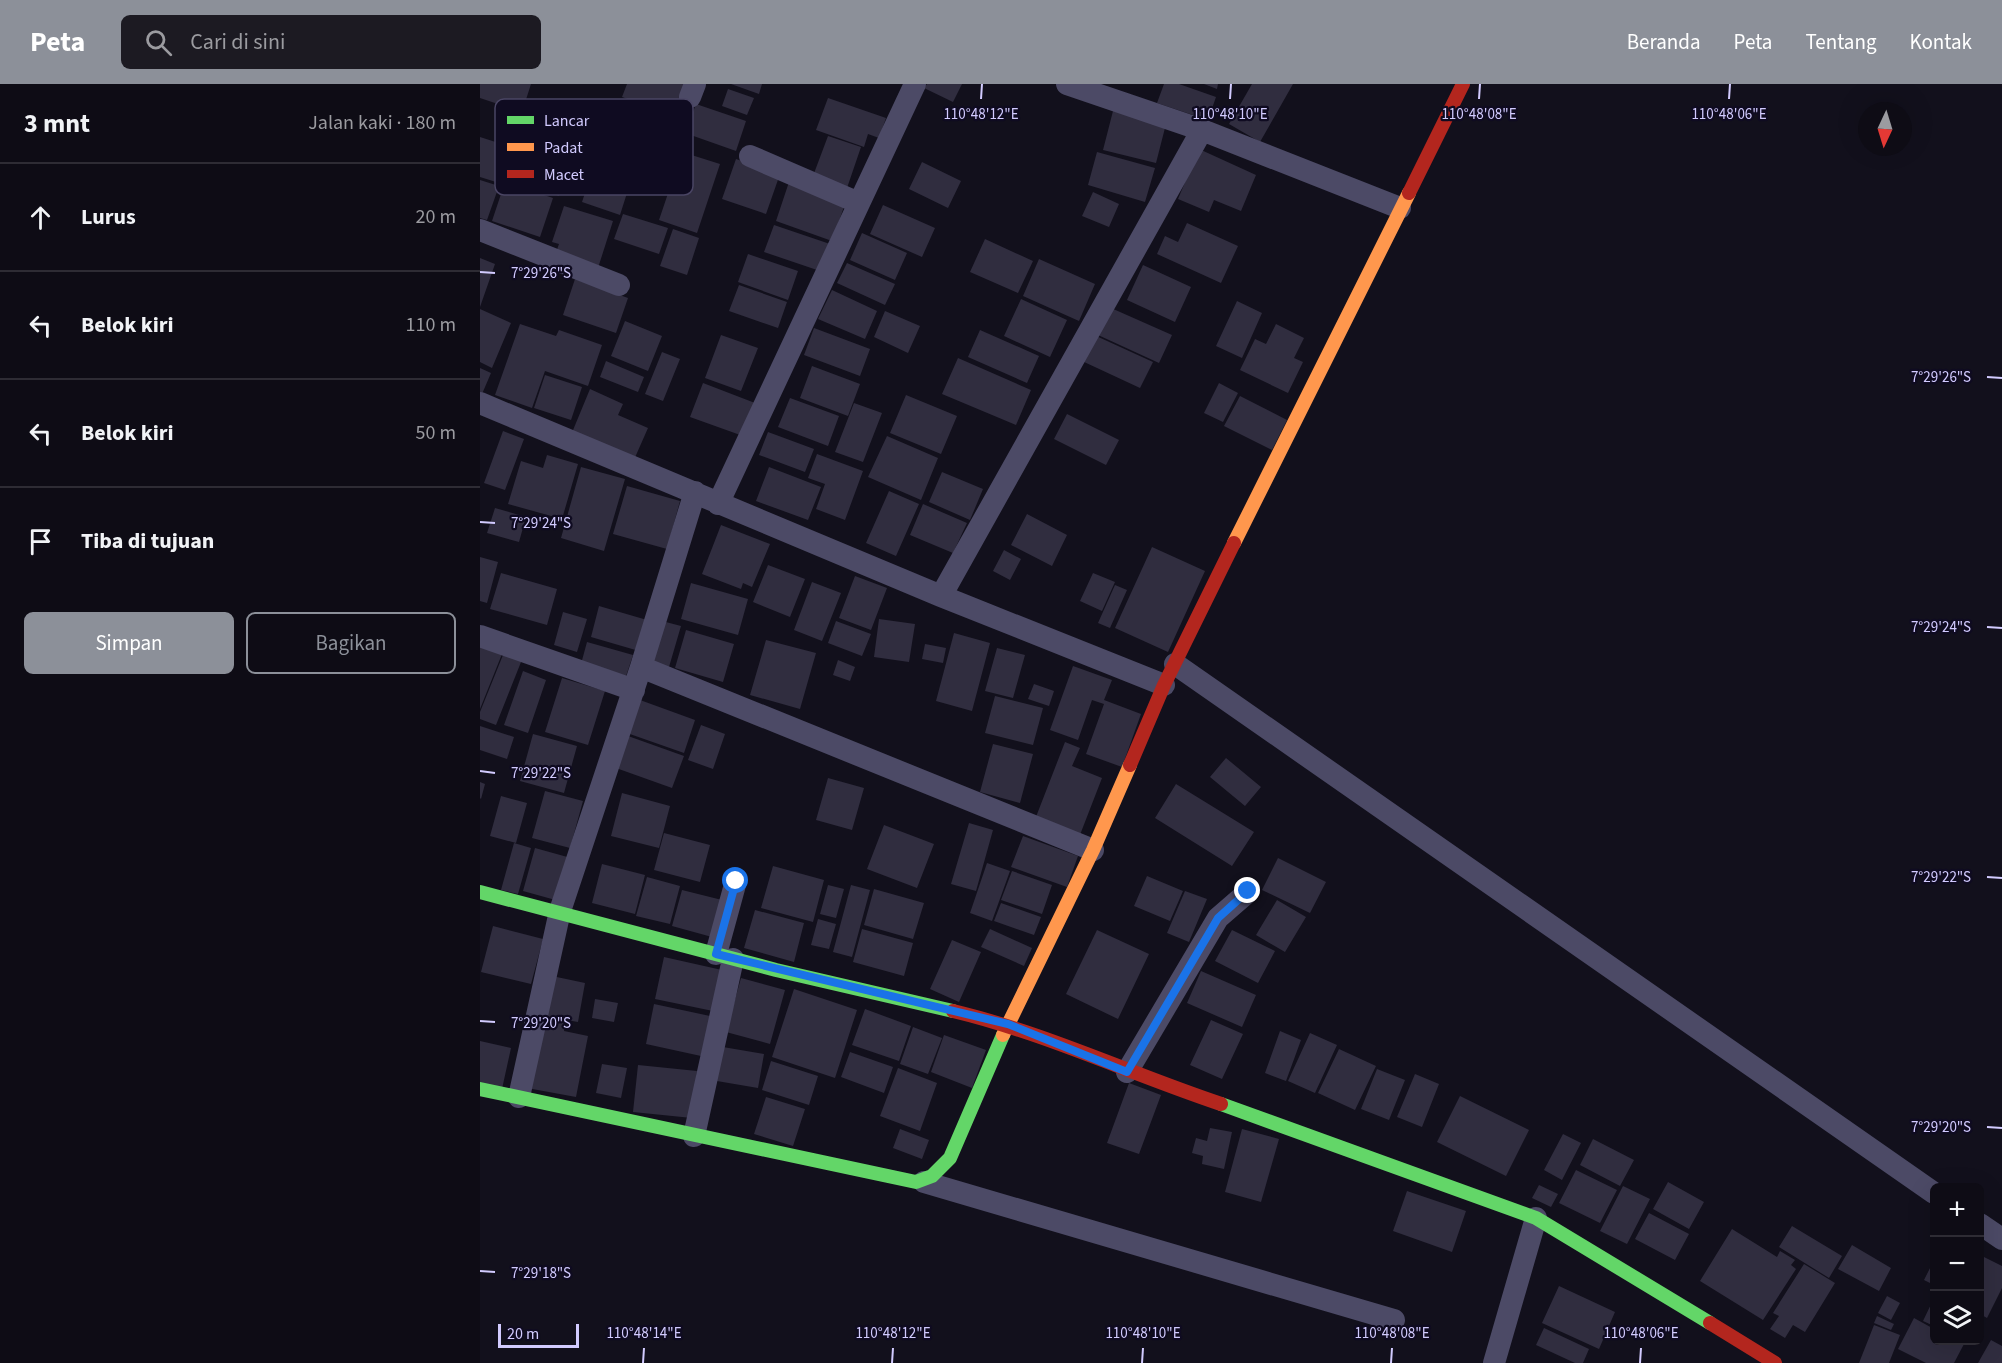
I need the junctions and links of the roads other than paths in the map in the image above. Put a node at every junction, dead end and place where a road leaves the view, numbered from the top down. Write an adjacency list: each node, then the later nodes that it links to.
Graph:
1 (915, 84): 6 (street)
2 (1067, 84): 4 (street)
3 (1463, 84): 7 (street)
4 (1202, 130): 7 (street); 13 (street)
5 (750, 156): 6 (street)
6 (859, 203): 12 (street)
7 (1400, 208): 15 (street)
8 (480, 230): 9 (street)
9 (619, 285)
10 (480, 403): 11 (street)
11 (695, 492): 12 (street); 16 (street)
12 (718, 504): 13 (street)
13 (941, 596): 17 (street)
14 (480, 636): 18 (street)
15 (1175, 664): 17 (street); 31 (street)
16 (641, 667): 18 (street); 19 (street)
17 (1164, 686): 19 (street)
18 (634, 690): 23 (street)
19 (1093, 850): 25 (street)
20 (736, 881): 24 (street)
21 (1248, 891): 26 (street)
22 (480, 892): 23 (street)
23 (560, 911): 24 (street); 28 (street)
24 (725, 956): 25 (street); 29 (street)
25 (1008, 1024): 26 (street); 30 (street)
26 (1127, 1072): 32 (street)
27 (480, 1089): 28 (street)
28 (519, 1097): 29 (street)
29 (694, 1136): 30 (street)
30 (924, 1182): 35 (street)
31 (1930, 1189)
32 (1536, 1218): 36 (street); 37 (street)
33 (1984, 1227): 34 (street)
34 (2002, 1239)
35 (1394, 1320)
36 (1494, 1363)
37 (1775, 1363)

